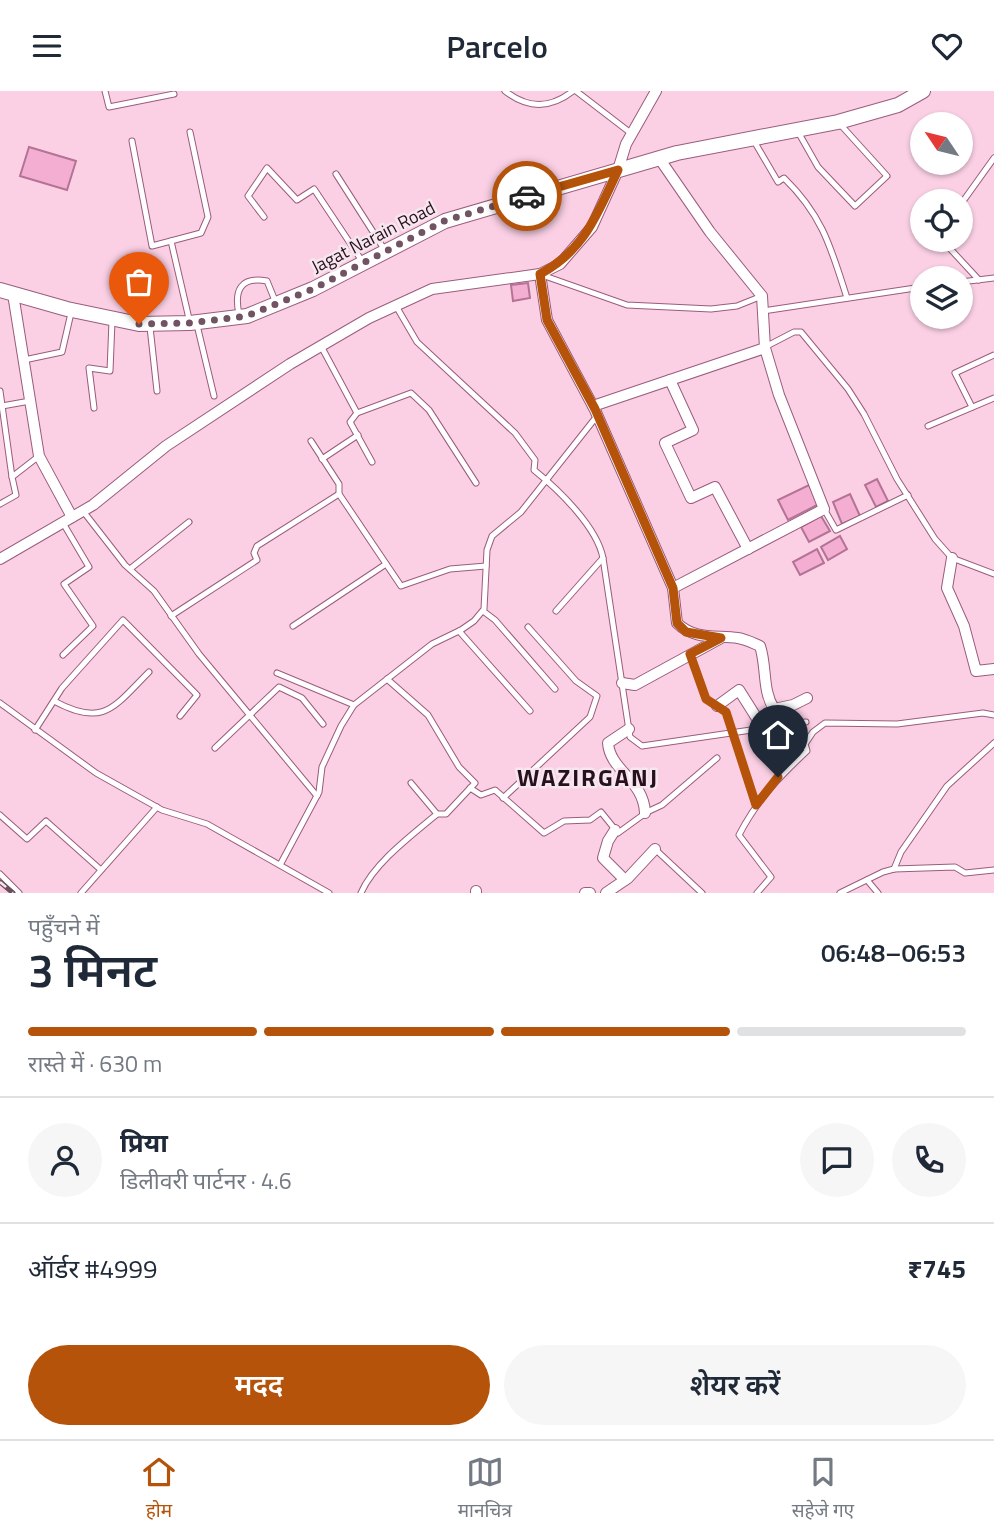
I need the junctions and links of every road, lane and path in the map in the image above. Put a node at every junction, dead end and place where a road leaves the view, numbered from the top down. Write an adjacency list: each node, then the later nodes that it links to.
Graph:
1 (105, 91): 6 (lane)
2 (505, 91): 3 (lane)
3 (575, 91): 10 (lane)
4 (656, 91): 10 (street)
5 (923, 91): 7 (street, Jagat Narain Road)
6 (174, 93)
7 (838, 122): 8 (street, Jagat Narain Road); 8 (lane)
8 (797, 130): 11 (street, Jagat Narain Road)
9 (190, 132): 19 (lane)
10 (632, 134): 15 (street)
11 (753, 139): 13 (street, Jagat Narain Road); 30 (lane)
12 (132, 141): 19 (lane)
13 (659, 158): 15 (street, Jagat Narain Road); 29 (street)
14 (994, 158): 17 (lane)
15 (618, 170): 20 (street, Jagat Narain Road); 23 (street)
16 (336, 174): 20 (lane)
17 (972, 189)
18 (264, 217): 22 (lane)
19 (171, 241): 37 (lane)
20 (385, 252): 22 (street, Jagat Narain Road)
21 (953, 252): 25 (lane)
22 (364, 263): 31 (street, Jagat Narain Road)
23 (540, 274): 29 (lane); 32 (street); 52 (street)
24 (994, 278): 25 (lane)
25 (979, 280): 26 (lane)
26 (973, 281)
27 (910, 289): 30 (lane)
28 (4, 292): 33 (street, Jagat Narain Road); 42 (street)
29 (762, 296): 34 (street)
30 (847, 298): 34 (lane)
31 (277, 304): 35 (street, Jagat Narain Road); 35 (lane)
32 (396, 306): 39 (street); 61 (lane)
33 (72, 310): 36 (street, Jagat Narain Road); 42 (lane)
34 (763, 311): 40 (street)
35 (240, 317): 37 (street, Jagat Narain Road)
36 (112, 318): 38 (street, Jagat Narain Road); 51 (lane)
37 (193, 323): 38 (street, Jagat Narain Road); 46 (lane)
38 (149, 324): 45 (lane)
39 (321, 346): 53 (lane); 67 (street)
40 (765, 348): 43 (street); 64 (lane); 66 (street)
41 (994, 355): 50 (lane)
42 (24, 360): 48 (street)
43 (670, 380): 52 (street); 70 (street)
44 (0, 391): 49 (lane)
45 (157, 391)
46 (214, 396)
47 (994, 398): 50 (lane)
48 (30, 401): 49 (lane); 57 (street)
49 (2, 406): 60 (lane)
50 (972, 407): 54 (lane)
51 (94, 408)
52 (595, 411): 61 (lane); 78 (street)
53 (357, 413): 55 (lane); 62 (lane)
54 (928, 426)
55 (358, 435): 58 (lane); 59 (lane)
56 (311, 441): 58 (lane)
57 (39, 456): 60 (lane); 68 (street)
58 (322, 459): 63 (lane)
59 (372, 462)
60 (12, 477): 65 (lane)
61 (547, 481): 71 (lane); 75 (lane)
62 (476, 483)
63 (339, 494): 74 (lane); 81 (lane)
64 (908, 495): 66 (lane); 72 (lane)
65 (0, 504)
66 (824, 509): 70 (street)
67 (83, 510): 68 (street); 76 (lane)
68 (67, 520): 73 (street); 87 (lane)
69 (189, 522): 76 (lane)
70 (748, 549): 78 (street)
71 (603, 558): 80 (lane); 92 (lane)
72 (952, 558): 77 (lane); 88 (street)
73 (0, 559)
74 (386, 564): 75 (lane); 82 (lane)
75 (486, 566): 79 (lane)
76 (130, 569): 81 (lane)
77 (994, 574)
78 (673, 588): 85 (street)
79 (483, 611): 84 (lane); 93 (lane)
80 (556, 611)
81 (172, 616): 102 (lane)
82 (293, 626)
83 (528, 627): 117 (lane)
84 (459, 631): 91 (lane); 101 (lane)
85 (721, 638): 86 (street); 94 (street)
86 (690, 654): 92 (street); 100 (lane)
87 (63, 655)
88 (994, 669)
89 (149, 672): 96 (lane)
90 (277, 673): 98 (lane)
91 (387, 679): 98 (lane); 115 (lane)
92 (622, 683): 108 (lane)
93 (555, 689)
94 (766, 698): 95 (street); 99 (street)
95 (807, 698)
96 (54, 701): 104 (lane); 109 (lane)
97 (0, 703): 109 (lane)
98 (354, 705): 116 (lane)
99 (747, 705): 100 (street); 107 (street)
100 (717, 706): 110 (lane)
101 (530, 711)
102 (250, 715): 106 (lane); 112 (lane); 116 (lane)
103 (994, 715): 118 (lane)
104 (180, 716)
105 (806, 722): 107 (lane)
106 (323, 724)
107 (763, 728): 110 (lane)
108 (629, 729): 110 (lane); 120 (street)
109 (35, 730): 119 (lane)
110 (734, 732): 118 (lane)
111 (994, 743): 126 (lane)
112 (215, 748)
113 (717, 758): 120 (lane)
114 (411, 783): 121 (lane)
115 (470, 788): 117 (lane); 121 (lane)
116 (317, 796): 125 (lane)
117 (503, 798): 123 (lane)
118 (756, 805): 138 (lane)
119 (157, 807): 125 (lane); 127 (lane)
120 (645, 813): 123 (lane)
121 (437, 814): 135 (lane)
122 (0, 815): 127 (lane)
123 (615, 830): 130 (street)
124 (655, 849): 130 (street); 137 (lane)
125 (280, 865): 134 (lane)
126 (894, 869): 128 (lane); 131 (lane)
127 (101, 870): 133 (lane)
128 (994, 870)
129 (0, 874): 132 (lane)
130 (625, 880): 136 (street)
131 (867, 880): 139 (lane); 140 (lane)
132 (19, 893)
133 (81, 893)
134 (329, 893)
135 (361, 893)
136 (606, 893)
137 (702, 893)
138 (757, 893)
139 (840, 893)
140 (878, 893)

